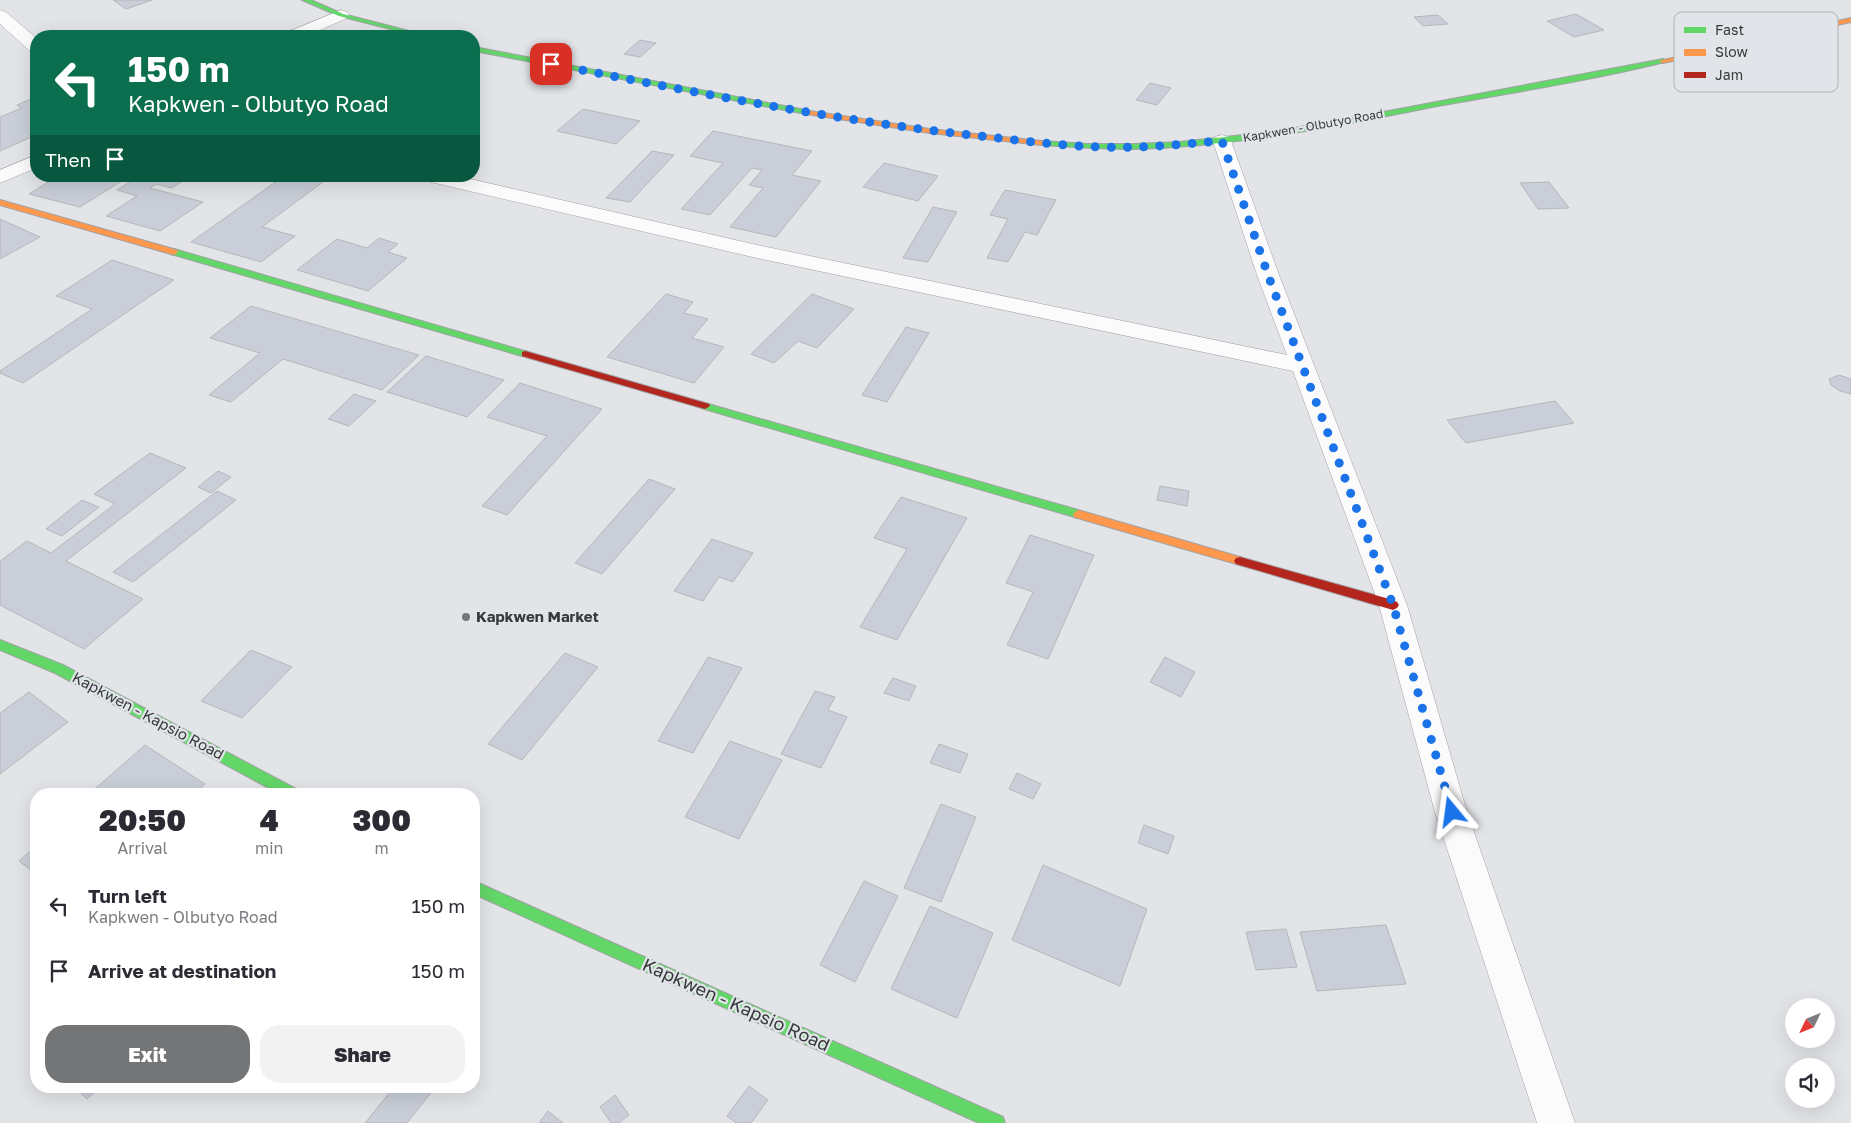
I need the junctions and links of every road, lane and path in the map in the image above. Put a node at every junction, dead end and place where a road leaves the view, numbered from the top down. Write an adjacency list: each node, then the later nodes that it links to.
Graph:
1 (306, 0): 3 (street)
2 (0, 15): 8 (street)
3 (341, 15): 6 (street); 7 (street)
4 (1851, 20): 5 (street, Kapkwen - Olbutyo Road)
5 (1838, 23)
6 (307, 30)
7 (400, 30)
8 (30, 42)
9 (480, 50): 11 (street, Kapkwen - Olbutyo Road)
10 (1674, 59): 11 (street, Kapkwen - Olbutyo Road)
11 (1222, 141): 16 (street)
12 (30, 164): 13 (street)
13 (0, 178)
14 (456, 182): 16 (street)
15 (0, 202): 17 (street)
16 (1303, 366): 17 (street)
17 (1393, 605): 22 (street)
18 (0, 645): 19 (street, Kapkwen - Kapsio Road)
19 (282, 788)
20 (480, 890): 21 (street, Kapkwen - Kapsio Road)
21 (997, 1123)
22 (1556, 1123)

